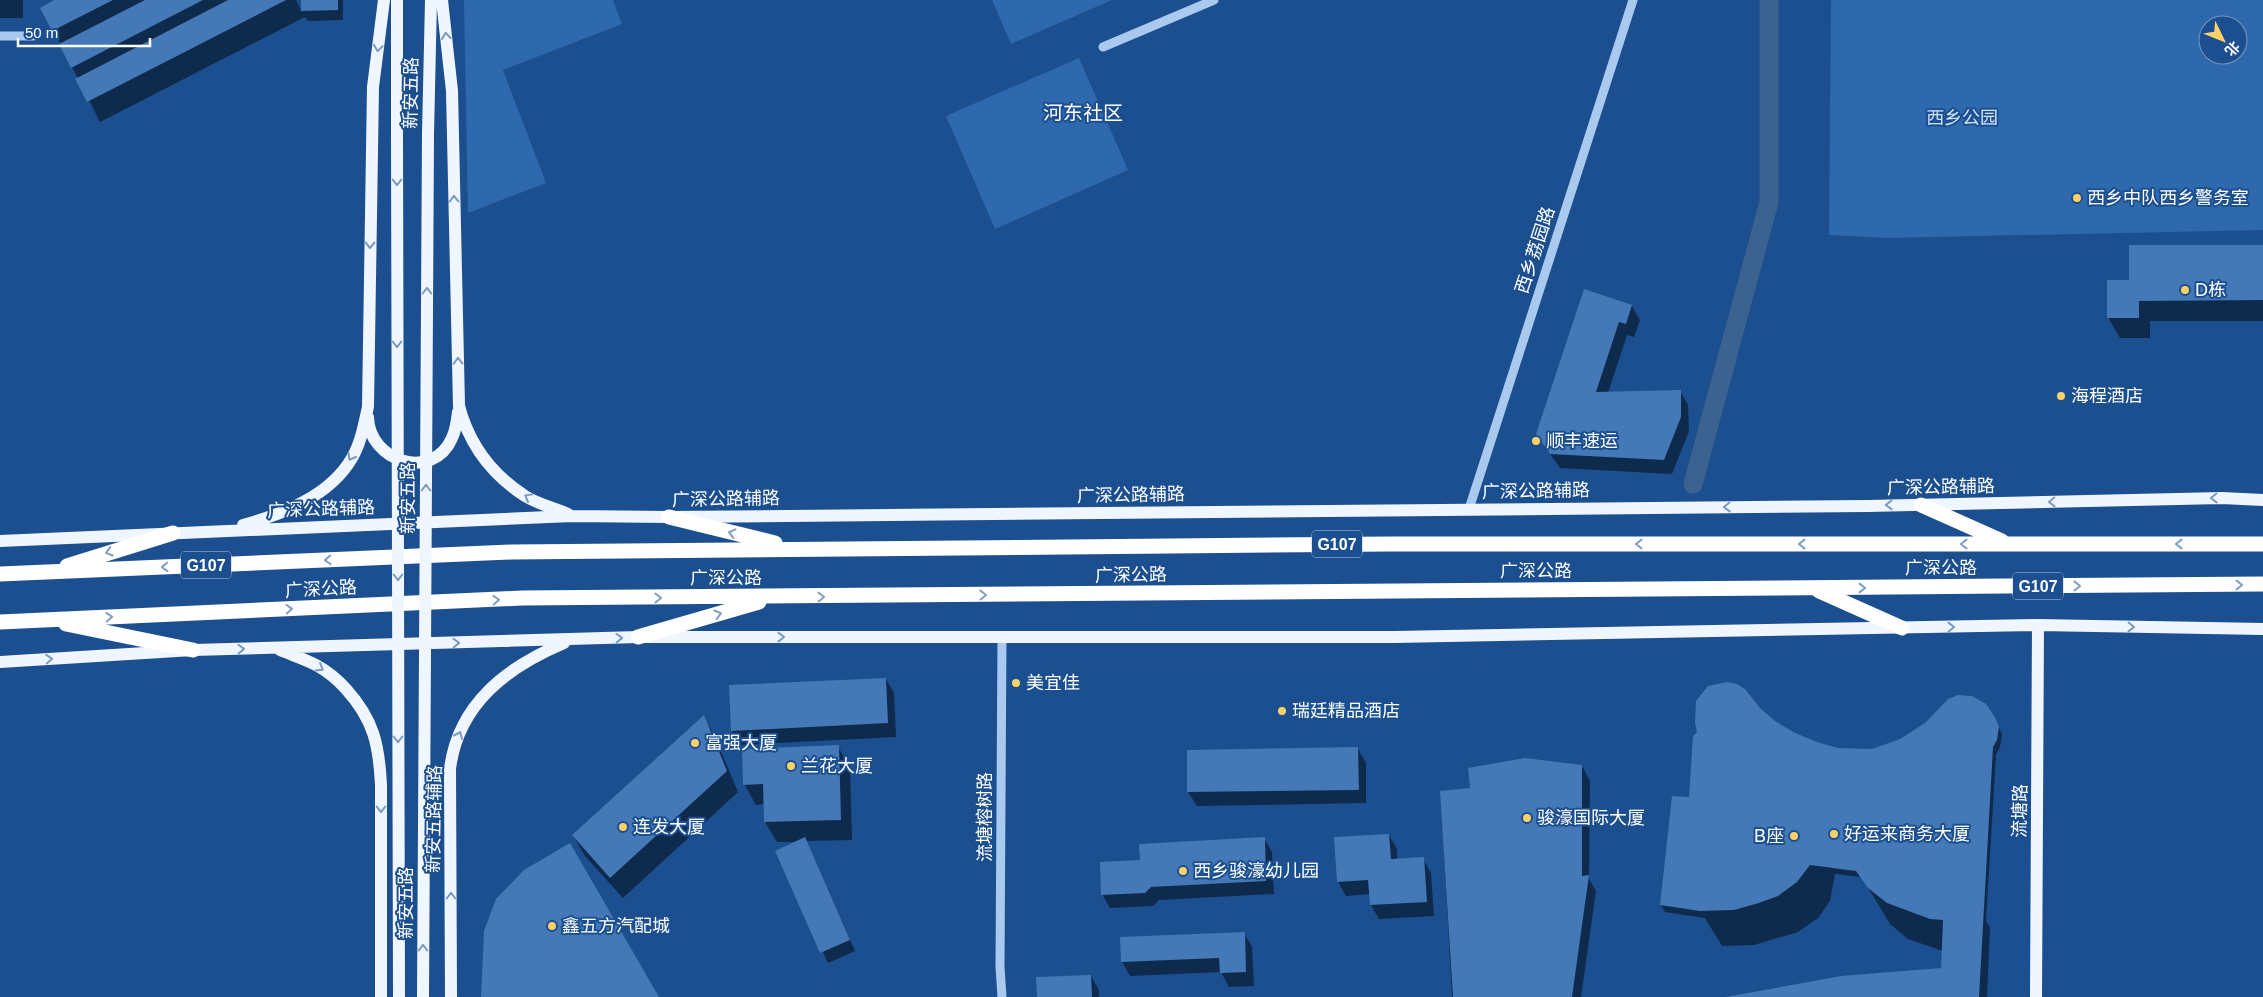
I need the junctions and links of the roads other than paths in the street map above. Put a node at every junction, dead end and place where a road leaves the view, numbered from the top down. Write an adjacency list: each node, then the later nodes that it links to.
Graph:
1 (384, 0): 11 (main road, one-way to 11)
2 (397, 0): 40 (main road, 新安五路, one-way to 40, bridge)
3 (431, 0): 41 (main road, 新安五路, one-way to 3, bridge)
4 (442, 0): 10 (main road, one-way to 4)
5 (1214, 0): 9 (street)
6 (1633, 0): 14 (street, 西乡荔园路)
7 (0, 36): 8 (street)
8 (33, 36)
9 (1103, 47)
10 (458, 406): 11 (main road); 15 (main road, one-way to 10)
11 (368, 407): 17 (main road, one-way to 17)
12 (2263, 500): 13 (main road, 广深公路辅路, one-way to 13)
13 (1921, 504): 14 (main road, 广深公路辅路, one-way to 14); 20 (highway)
14 (1469, 509): 16 (main road, 广深公路辅路)
15 (572, 516): 16 (main road, 广深公路辅路); 17 (main road, 广深公路辅路)
16 (669, 517): 22 (highway, one-way to 16)
17 (221, 531): 18 (main road, 广深公路辅路)
18 (173, 533): 19 (main road, 广深公路辅路); 23 (highway, one-way to 23)
19 (0, 541)
20 (2008, 544): 21 (highway, 广深公路 / G107, one-way to 20); 22 (highway, 广深公路 / G107, one-way to 22)
21 (2263, 544)
22 (796, 549): 23 (highway, 广深公路 / G107, one-way to 23)
23 (47, 572): 24 (highway, 广深公路 / G107)
24 (0, 574)
25 (2263, 584): 26 (highway, 广深公路 / G107, one-way to 25)
26 (1813, 588): 27 (highway, 广深公路 / G107, one-way to 26); 31 (highway)
27 (778, 597): 28 (highway, 广深公路 / G107, one-way to 27); 33 (highway, one-way to 27)
28 (43, 620): 29 (highway, 广深公路 / G107); 37 (highway)
29 (0, 622)
30 (2038, 625): 31 (main road, one-way to 30); 32 (main road, one-way to 32); 44 (main road, 流塘路)
31 (1902, 628): 34 (main road)
32 (2263, 629)
33 (638, 637): 34 (main road, one-way to 34); 35 (main road, one-way to 33)
34 (1002, 637): 43 (street, 流塘榕树路)
35 (572, 639): 36 (main road, one-way to 35); 42 (main road, 新安五路辅路, one-way to 35)
36 (276, 648): 37 (main road, one-way to 36); 39 (main road, one-way to 39)
37 (193, 650): 38 (main road, one-way to 37)
38 (0, 662)
39 (381, 997)
40 (399, 997)
41 (423, 997)
42 (451, 997)
43 (1002, 997)
44 (2036, 997)

